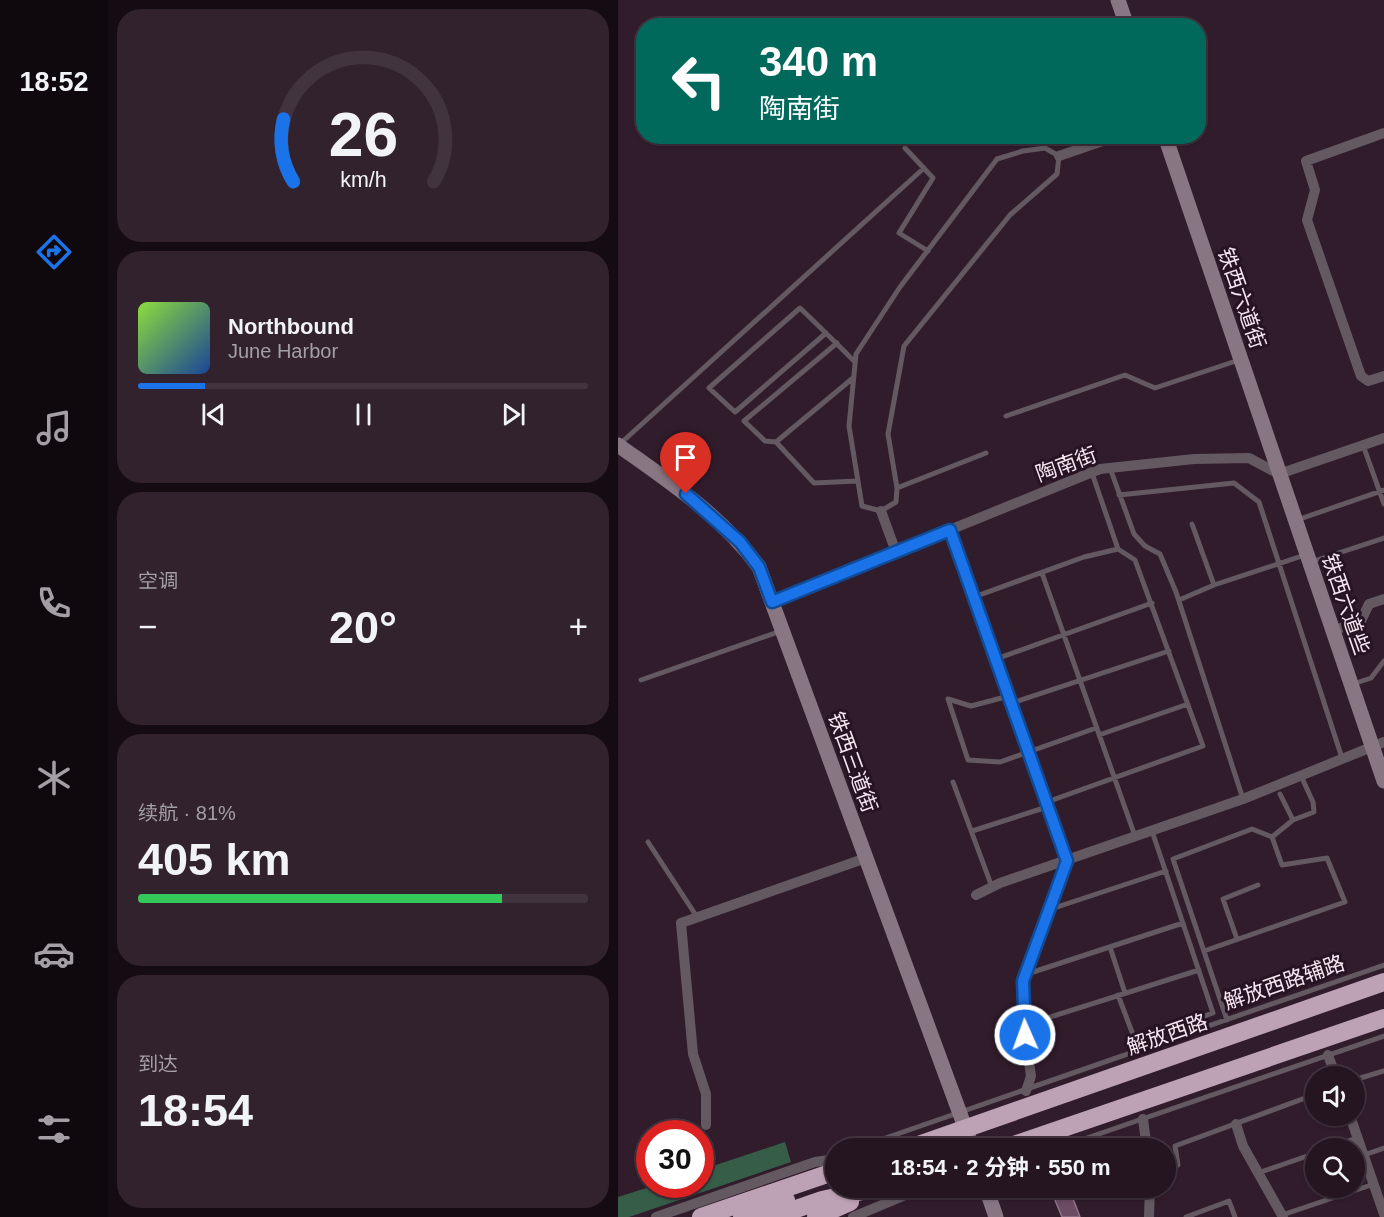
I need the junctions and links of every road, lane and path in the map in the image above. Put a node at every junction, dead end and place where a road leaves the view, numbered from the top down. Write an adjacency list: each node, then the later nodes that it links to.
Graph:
1 (1118, 0): 2 (street)
2 (1124, 18)
3 (1384, 133): 14 (street)
4 (1094, 144): 7 (street)
5 (1169, 144): 12 (street, 铁西六道街)
6 (905, 148): 8 (lane)
7 (1059, 156): 9 (lane); 28 (lane)
8 (924, 168): 9 (lane); 21 (lane)
9 (928, 251): 13 (lane)
10 (826, 333): 11 (lane); 16 (lane); 16 (lane)
11 (837, 343): 13 (lane); 18 (lane)
12 (1240, 359): 17 (lane); 26 (street, 铁西六道街)
13 (855, 362): 15 (lane)
14 (1384, 376)
15 (853, 378): 20 (lane); 27 (lane)
16 (735, 412): 18 (lane)
17 (1006, 416)
18 (744, 422): 20 (lane)
19 (1384, 438): 22 (street)
20 (776, 442): 27 (lane)
21 (618, 445): 46 (street, 铁西三道街)
22 (1363, 445): 26 (street); 29 (lane)
23 (986, 453): 28 (lane)
24 (1110, 468): 25 (street, 陶南街); 26 (street, 陶南街); 30 (lane)
25 (1092, 473): 35 (street, 陶南街); 37 (lane)
26 (1279, 474): 33 (street, 铁西六道些)
27 (857, 481): 32 (lane)
28 (897, 489): 32 (lane)
29 (1382, 490): 31 (lane); 33 (lane)
30 (1119, 495): 40 (lane); 45 (lane)
31 (1384, 504)
32 (881, 511): 38 (street)
33 (1295, 521): 39 (street, 铁西六道些)
34 (1192, 524): 42 (lane)
35 (950, 530): 38 (street, 陶南街); 43 (street)
36 (1384, 538): 39 (lane)
37 (1118, 549): 41 (lane); 47 (lane)
38 (896, 552): 46 (street, 陶南街)
39 (1308, 558): 40 (lane); 49 (street, 铁西六道些)
40 (1278, 563): 42 (lane); 63 (lane)
41 (1042, 573): 43 (lane); 50 (lane)
42 (1214, 585): 45 (lane)
43 (974, 597): 52 (street)
44 (1384, 599): 49 (street)
45 (1179, 600): 69 (lane)
46 (772, 602): 48 (street, 铁西三道街)
47 (1152, 603): 50 (lane); 51 (lane)
48 (782, 630): 54 (lane); 77 (street, 铁西三道街)
49 (1333, 630): 56 (street, 铁西六道些)
50 (1063, 634): 52 (lane); 55 (lane)
51 (1169, 651): 55 (lane); 58 (lane)
52 (996, 658): 57 (street)
53 (1384, 661): 56 (lane)
54 (640, 680)
55 (1079, 680): 57 (lane); 59 (lane)
56 (1351, 684): 61 (street, 铁西六道些)
57 (1010, 700): 62 (street); 62 (lane)
58 (1188, 705): 60 (lane); 65 (lane)
59 (1096, 728): 60 (lane); 62 (lane)
60 (1099, 735): 65 (lane)
61 (1378, 744): 63 (street); 66 (street, 铁西六道些)
62 (1029, 752): 70 (street)
63 (1342, 759): 64 (street)
64 (1301, 775): 69 (street); 71 (lane)
65 (1115, 779): 70 (lane); 74 (lane)
66 (1384, 781)
67 (953, 782): 72 (lane)
68 (1280, 794): 71 (lane)
69 (1243, 799): 73 (street)
70 (1048, 804): 72 (lane); 78 (street)
71 (1293, 820): 75 (lane)
72 (972, 831): 81 (lane)
73 (1152, 831): 74 (street); 79 (lane)
74 (1136, 837): 78 (street)
75 (1272, 837): 86 (lane); 88 (lane)
76 (648, 842): 84 (lane)
77 (866, 858): 84 (street); 107 (street, 铁西三道街)
78 (1067, 861): 81 (street); 83 (street)
79 (1166, 871): 83 (lane); 85 (lane)
80 (1258, 885): 86 (lane)
81 (992, 887): 82 (street)
82 (976, 895)
83 (1049, 909): 91 (street)
84 (697, 917): 106 (street)
85 (1183, 923): 87 (lane); 90 (lane)
86 (1238, 939): 88 (lane)
87 (1110, 947): 91 (lane); 93 (lane)
88 (1204, 951): 96 (lane)
89 (1384, 964): 96 (lane, 解放西路辅路)
90 (1199, 970): 93 (lane); 94 (lane)
91 (1025, 975): 97 (street)
92 (1384, 982): 107 (highway, 解放西路)
93 (1125, 993): 94 (lane)
94 (1118, 995): 97 (lane)
95 (1384, 1018): 113 (highway)
96 (1227, 1020): 103 (lane, 解放西路辅路)
97 (1025, 1025): 103 (street)
98 (1384, 1036): 99 (lane)
99 (1328, 1055): 100 (street); 105 (lane)
100 (1332, 1066)
101 (1384, 1071): 102 (lane)
102 (1365, 1077)
103 (1026, 1091): 107 (lane, 解放西路辅路)
104 (1305, 1098): 108 (lane)
105 (1143, 1119): 114 (lane); 115 (street)
106 (706, 1120)
107 (963, 1121): 110 (lane, 解放西路辅路); 111 (highway, 解放西路); 112 (street, 铁西三道街)
108 (1236, 1124): 117 (lane); 125 (street)
109 (1353, 1126): 116 (street)
110 (897, 1138)
111 (928, 1138)
112 (969, 1138)
113 (1034, 1138)
114 (1087, 1138)
115 (1146, 1138)
116 (1357, 1138)
117 (1176, 1146)
118 (1384, 1148): 120 (lane)
119 (1176, 1152): 124 (lane)
120 (1365, 1155)
121 (1305, 1157): 125 (lane)
122 (1365, 1158): 128 (street)
123 (825, 1160): 139 (street)
124 (1176, 1166)
125 (1258, 1173): 138 (street)
126 (825, 1175): 140 (highway)
127 (825, 1185): 141 (highway)
128 (1374, 1185): 135 (street); 138 (lane)
129 (831, 1198): 142 (highway)
130 (859, 1198): 143 (highway)
131 (899, 1198): 136 (street)
132 (910, 1198): 136 (lane)
133 (989, 1198): 145 (street)
134 (1150, 1198): 146 (street)
135 (1382, 1198): 137 (street)
136 (867, 1212): 144 (street)
137 (1384, 1214)
138 (1282, 1216)
139 (656, 1217)
140 (701, 1217)
141 (742, 1217)
142 (773, 1217)
143 (816, 1217)
144 (853, 1217)
145 (996, 1217)
146 (1149, 1217)
147 (1186, 1217): 148 (lane)
148 (1235, 1217)

